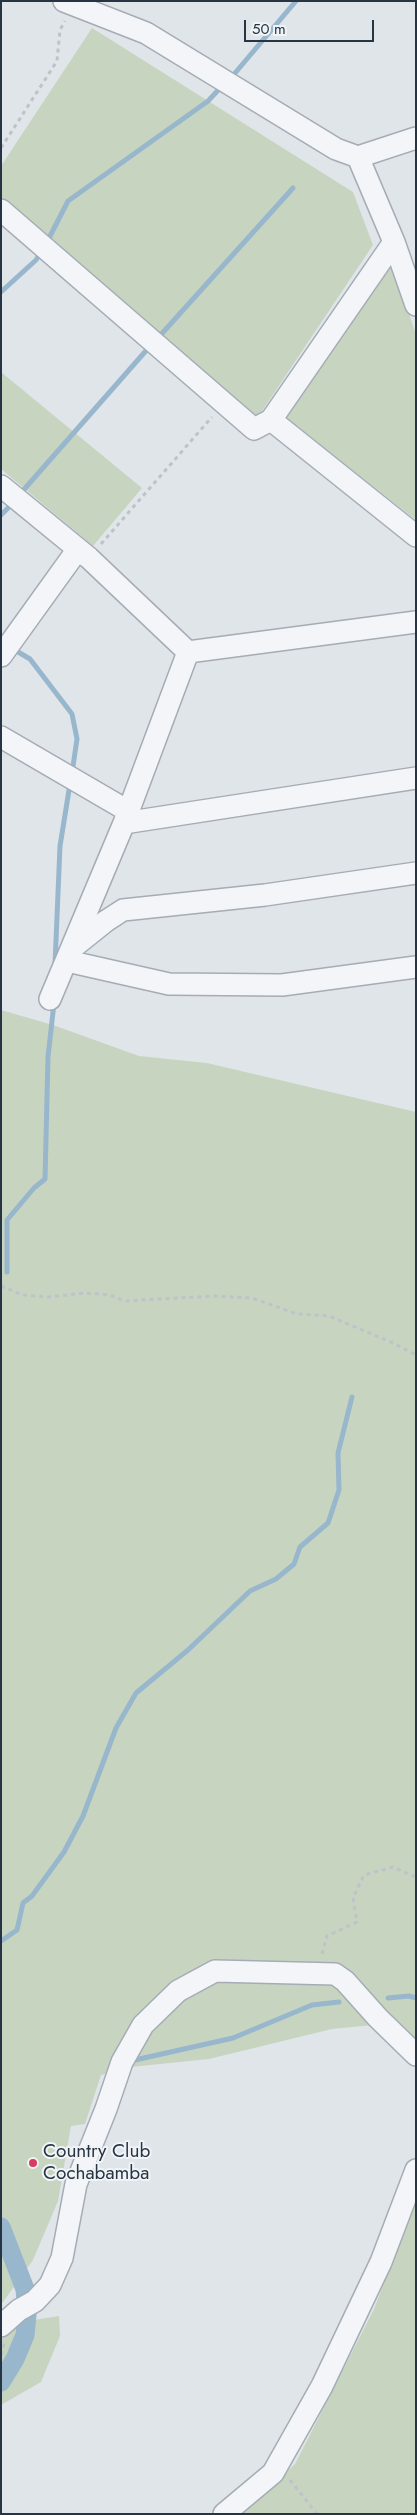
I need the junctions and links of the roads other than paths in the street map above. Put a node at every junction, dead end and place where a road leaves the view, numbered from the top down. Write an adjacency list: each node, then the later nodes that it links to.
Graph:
1 (70, 3): 3 (street)
2 (416, 138): 3 (street)
3 (358, 157): 5 (street)
4 (1, 210): 7 (street)
5 (394, 242): 6 (street); 7 (street)
6 (416, 304)
7 (270, 420): 9 (street)
8 (1, 486): 10 (street)
9 (416, 536)
10 (84, 554): 12 (street); 13 (street)
11 (416, 622): 12 (street)
12 (188, 652): 16 (street)
13 (1, 656)
14 (1, 737): 16 (street)
15 (416, 778): 16 (street)
16 (126, 817): 18 (street)
17 (416, 873): 18 (street)
18 (70, 954): 19 (street); 20 (street)
19 (416, 967)
20 (50, 999)
21 (416, 2055): 23 (street)
22 (416, 2170): 24 (street)
23 (1, 2326)
24 (224, 2514)

